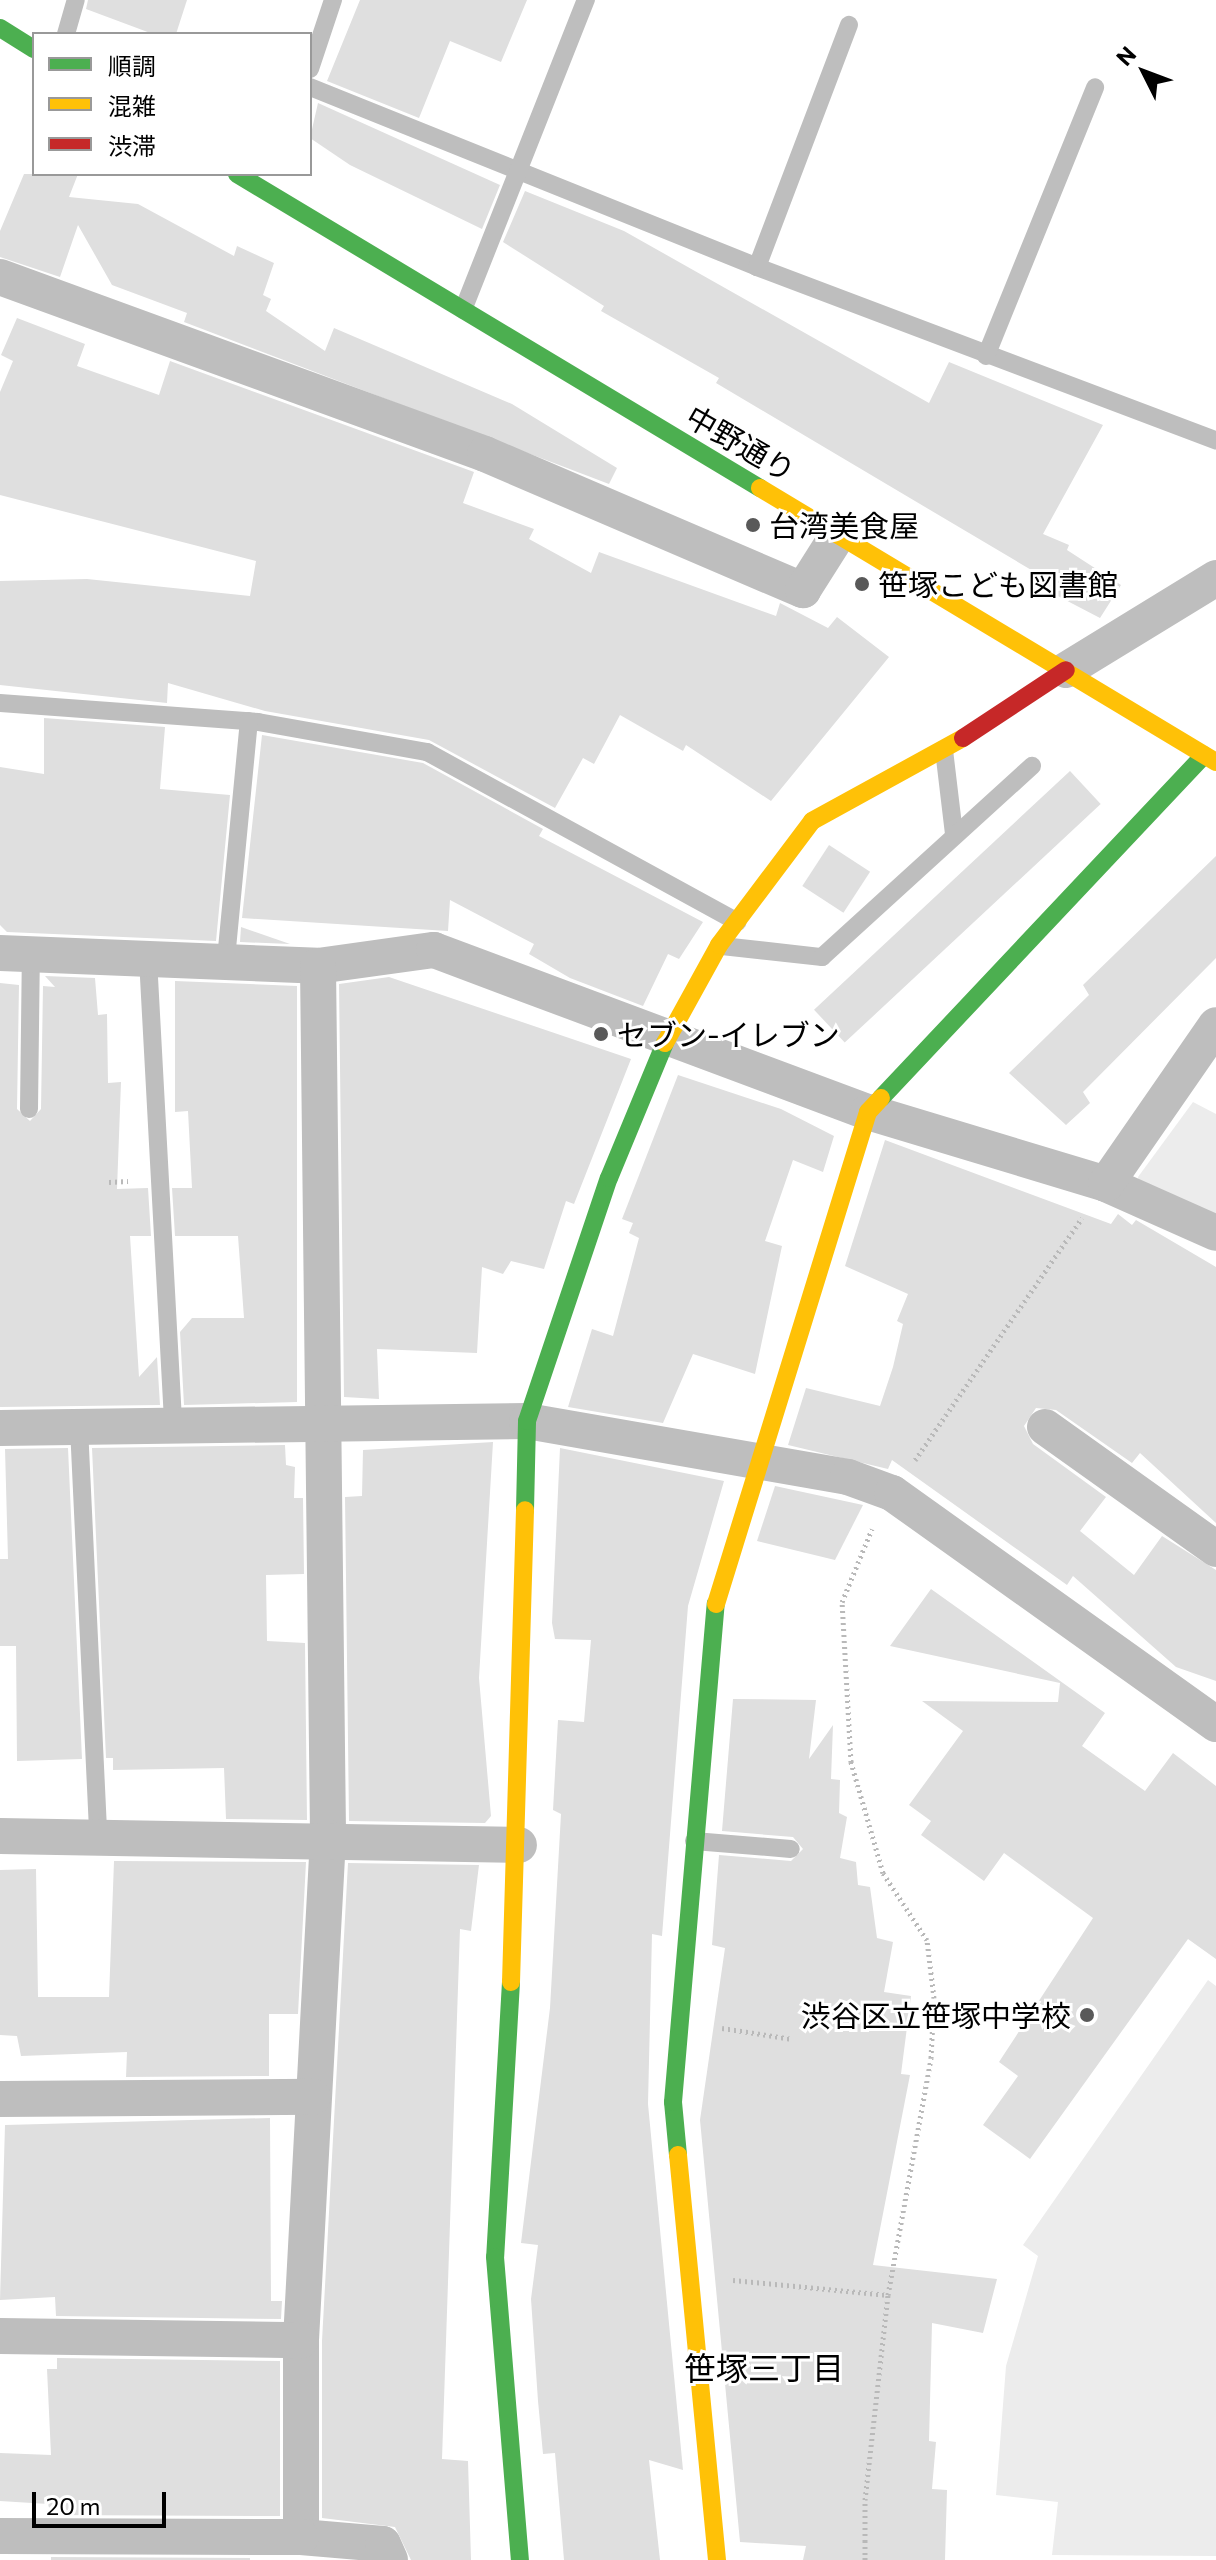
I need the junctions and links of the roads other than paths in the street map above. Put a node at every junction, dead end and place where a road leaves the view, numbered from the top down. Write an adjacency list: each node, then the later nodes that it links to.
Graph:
1 (76, 0): 6 (lane)
2 (333, 0): 8 (lane)
3 (586, 0): 11 (lane)
4 (849, 25): 13 (lane)
5 (0, 28): 7 (street)
6 (67, 32)
7 (32, 48)
8 (312, 63)
9 (1095, 87): 16 (lane)
10 (312, 88): 11 (lane)
11 (518, 173): 13 (lane); 15 (lane)
12 (240, 176): 15 (street, 中野通り)
13 (757, 267): 16 (lane)
14 (0, 277): 18 (street)
15 (462, 313): 18 (street, 中野通り)
16 (986, 356): 17 (lane)
17 (1216, 440)
18 (839, 533): 20 (street, 中野通り)
19 (1216, 578): 20 (street)
20 (1066, 670): 23 (street); 24 (street, 中野通り)
21 (0, 703): 22 (lane)
22 (249, 721): 27 (lane); 31 (lane)
23 (944, 750): 26 (lane); 27 (street)
24 (1210, 759): 36 (street)
25 (1032, 766): 26 (lane)
26 (954, 834): 28 (lane)
27 (741, 924): 28 (street)
28 (719, 945): 34 (street)
29 (15, 954): 30 (street); 35 (lane)
30 (148, 959): 31 (street); 41 (lane)
31 (226, 959): 32 (street)
32 (318, 966): 34 (street); 40 (street)
33 (1216, 1025): 37 (street)
34 (669, 1032): 36 (street); 39 (street)
35 (29, 1109)
36 (868, 1112): 37 (street); 45 (street)
37 (1106, 1184): 38 (street)
38 (1216, 1233)
39 (527, 1421): 40 (street); 45 (street); 52 (street)
40 (326, 1423): 41 (street); 50 (street)
41 (173, 1425): 42 (street)
42 (79, 1427): 44 (street); 49 (lane)
43 (1045, 1427): 46 (street)
44 (0, 1428)
45 (756, 1460): 47 (street); 51 (street)
46 (1216, 1549)
47 (1216, 1724)
48 (0, 1836): 49 (street)
49 (98, 1836): 50 (street)
50 (328, 1838): 52 (street); 54 (street)
51 (692, 1841): 53 (lane); 62 (street)
52 (519, 1845): 61 (street)
53 (791, 1849)
54 (313, 2097): 55 (street); 57 (street)
55 (0, 2099)
56 (0, 2336): 57 (street)
57 (301, 2340): 59 (street)
58 (0, 2536): 59 (street)
59 (301, 2537): 60 (street)
60 (390, 2560)
61 (520, 2560)
62 (717, 2560)

